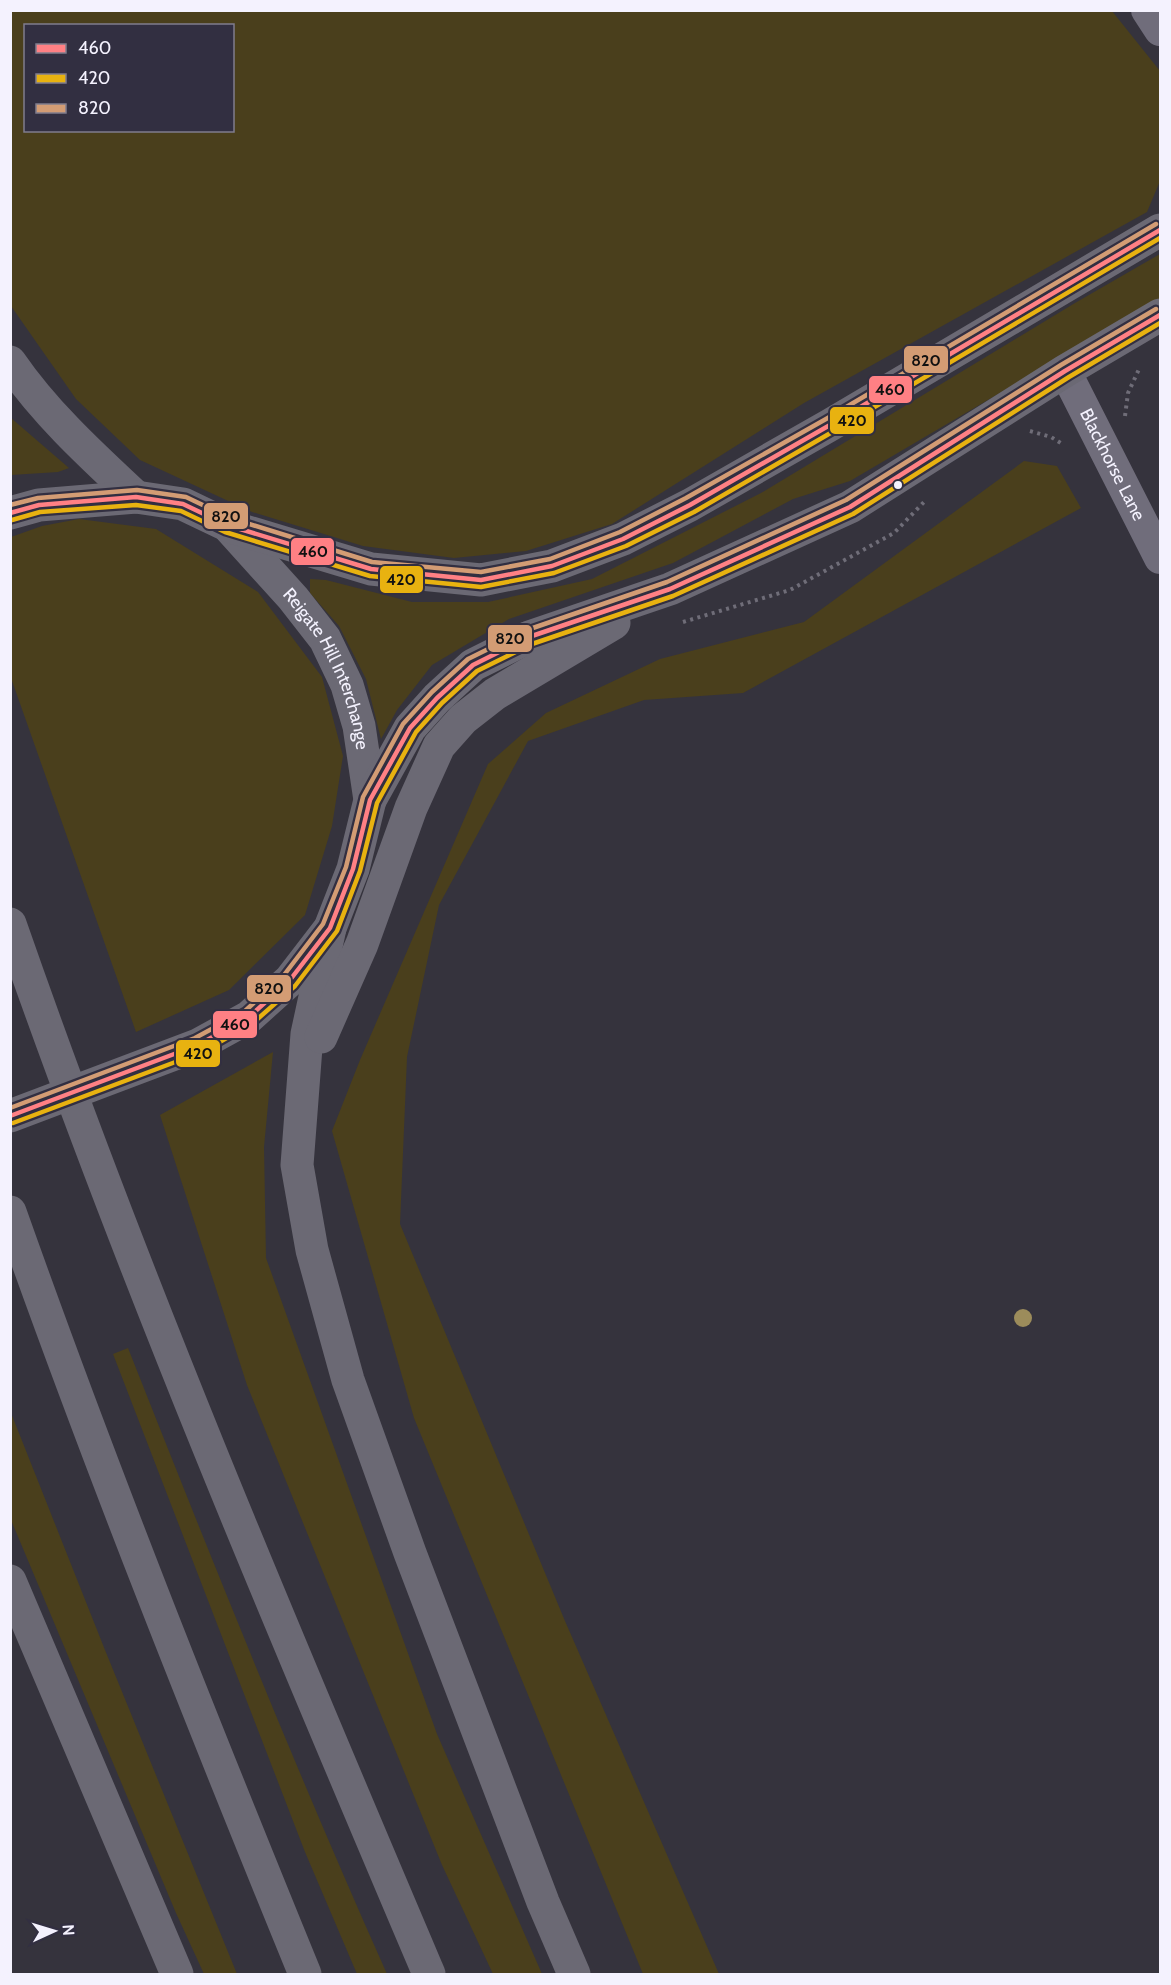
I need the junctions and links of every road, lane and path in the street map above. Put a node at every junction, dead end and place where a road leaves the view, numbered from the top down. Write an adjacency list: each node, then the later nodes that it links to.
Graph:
1 (1147, 10): 2 (street)
2 (1161, 30)
3 (1161, 230): 14 (highway)
4 (1161, 315): 7 (highway)
5 (10, 362): 11 (highway)
6 (1147, 362): 10 (path)
7 (1065, 371): 10 (street, Blackhorse Lane); 16 (highway)
8 (1022, 433): 9 (path)
9 (1066, 446)
10 (1111, 459): 15 (street, Blackhorse Lane)
11 (136, 497): 13 (highway, Reigate Hill Interchange); 14 (highway, Reigate Hill Interchange)
12 (926, 500): 17 (path)
13 (10, 513)
14 (227, 525): 18 (highway, Reigate Hill Interchange)
15 (1161, 558)
16 (670, 589): 18 (highway); 21 (highway)
17 (674, 625)
18 (370, 800): 20 (highway, Reigate Hill Interchange)
19 (10, 924): 27 (highway)
20 (330, 928): 21 (highway); 22 (highway, Reigate Hill Interchange)
21 (303, 1082): 28 (highway)
22 (10, 1116)
23 (10, 1212): 26 (highway)
24 (10, 1581): 25 (highway)
25 (177, 1974)
26 (305, 1974)
27 (429, 1974)
28 (574, 1974)

